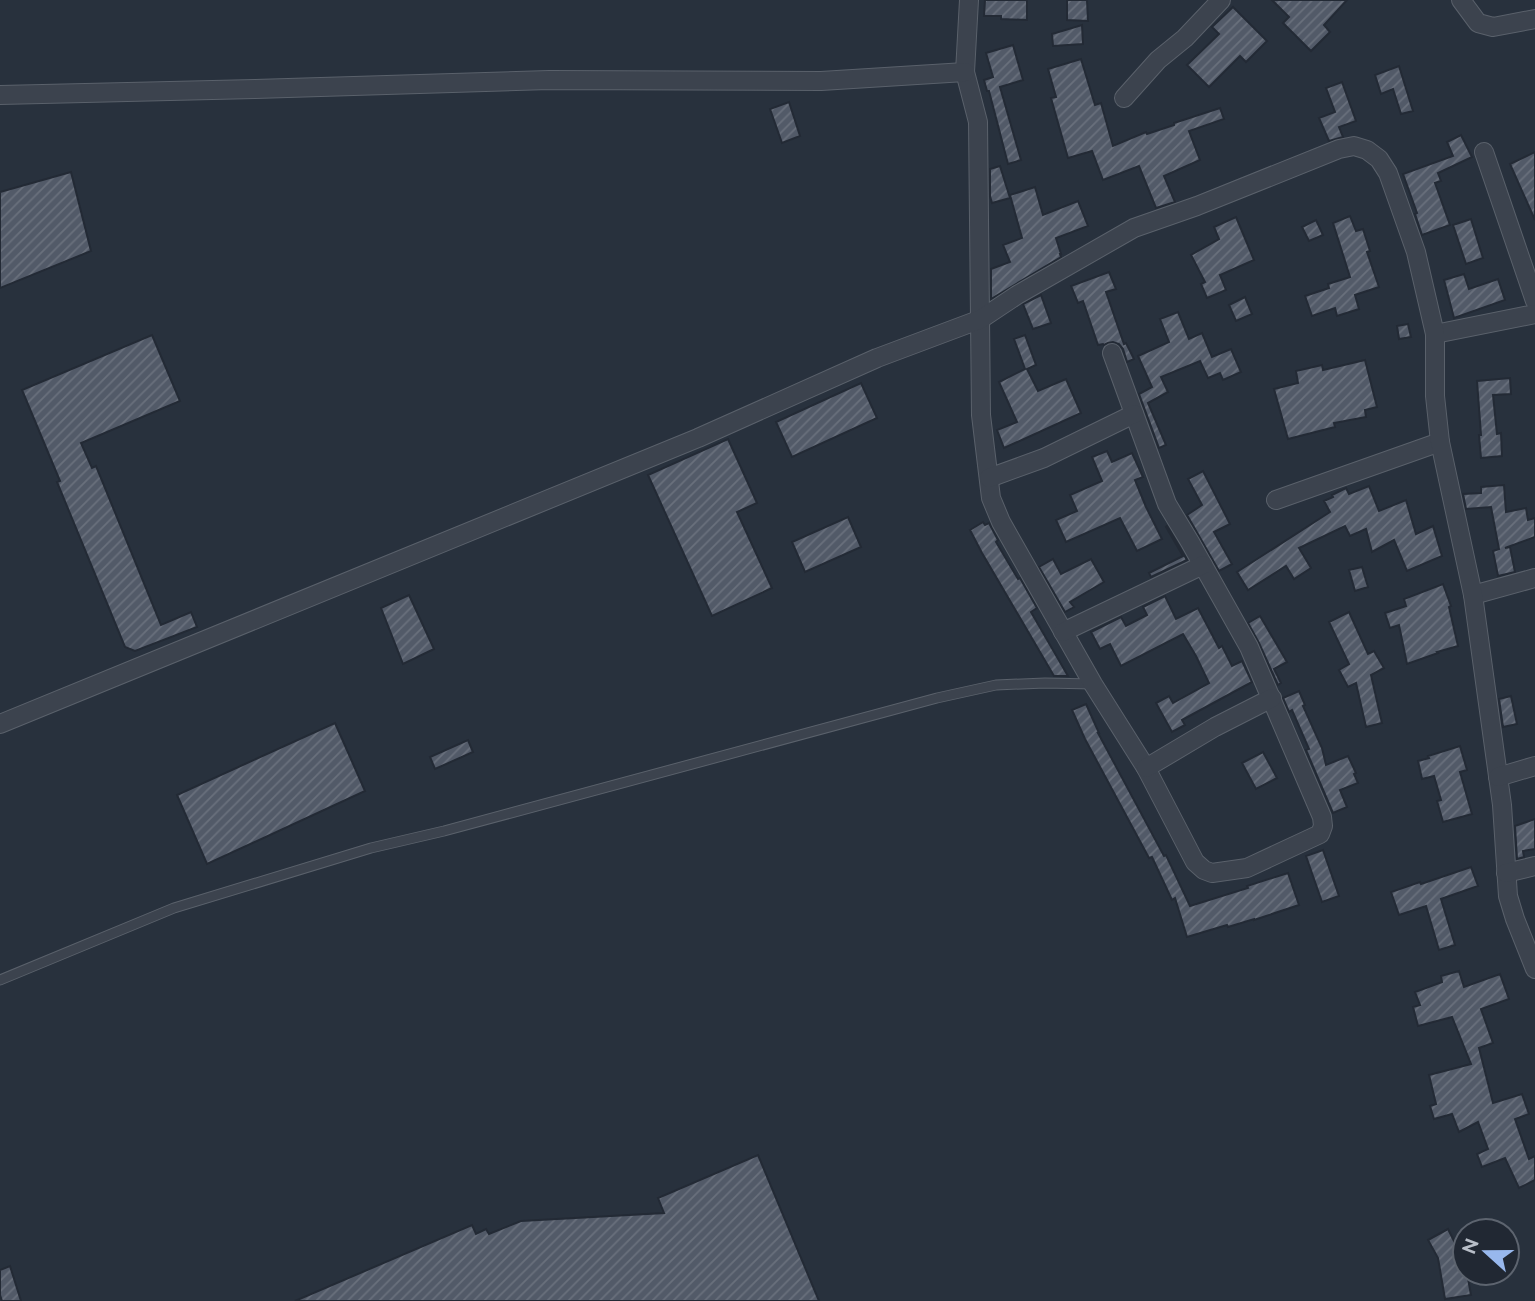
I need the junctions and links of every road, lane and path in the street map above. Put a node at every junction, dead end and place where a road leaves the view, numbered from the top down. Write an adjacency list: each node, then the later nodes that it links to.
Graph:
1 (968, 0): 5 (street)
2 (1221, 0): 7 (street)
3 (1461, 0): 4 (street)
4 (1535, 19)
5 (965, 72): 6 (street); 11 (street)
6 (0, 95)
7 (1124, 98)
8 (1484, 152): 9 (street)
9 (1535, 301)
10 (1535, 314): 12 (street)
11 (981, 319): 12 (street); 16 (street); 24 (street)
12 (1434, 334): 15 (street)
13 (1112, 353): 14 (street)
14 (1134, 414): 16 (street); 18 (street)
15 (1440, 442): 17 (street); 20 (street)
16 (989, 478): 21 (street)
17 (1276, 500)
18 (1203, 565): 21 (street); 23 (street)
19 (1535, 578): 20 (street)
20 (1473, 595): 27 (street)
21 (1063, 632): 22 (street)
22 (1093, 684): 26 (street); 31 (lane)
23 (1272, 698): 26 (street); 26 (street)
24 (0, 724)
25 (1535, 766): 27 (street)
26 (1146, 768)
27 (1498, 777): 29 (street)
28 (1535, 866): 29 (street)
29 (1506, 873): 30 (street)
30 (1535, 969)
31 (0, 980)

